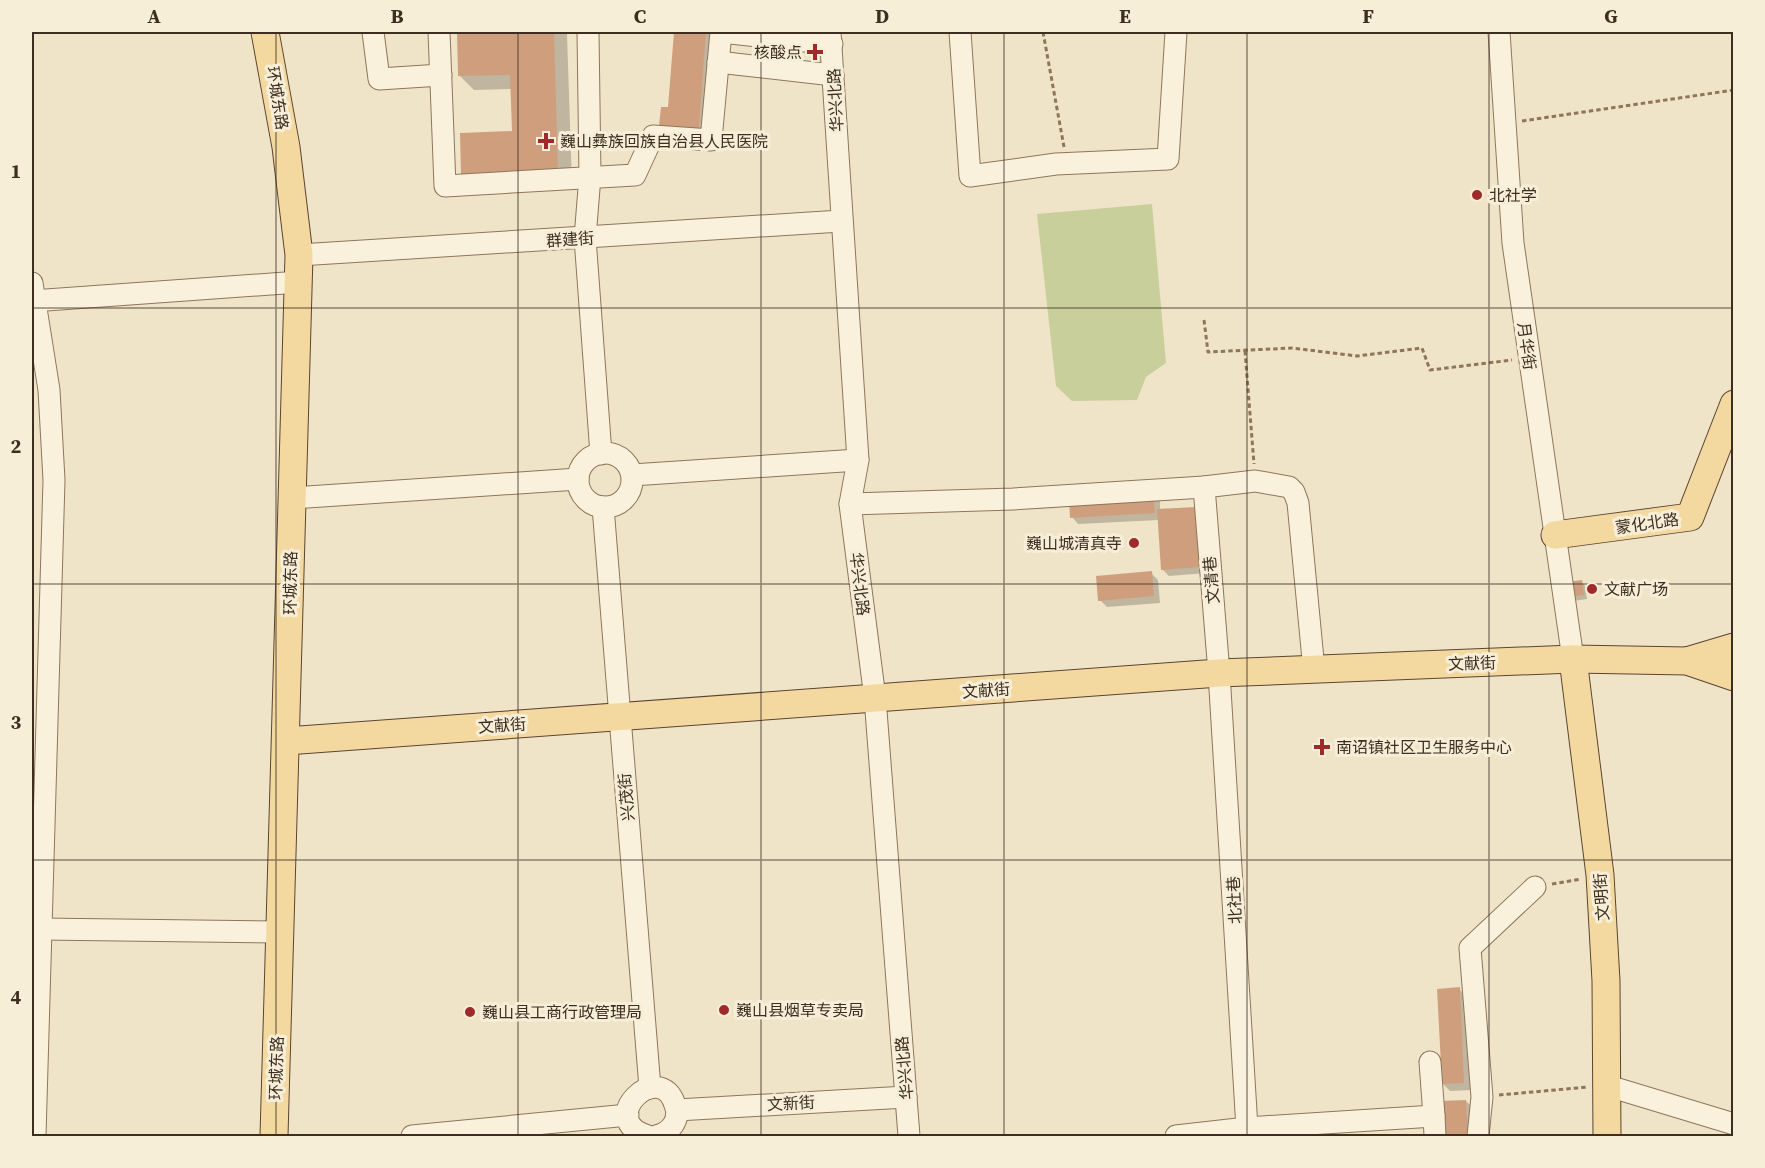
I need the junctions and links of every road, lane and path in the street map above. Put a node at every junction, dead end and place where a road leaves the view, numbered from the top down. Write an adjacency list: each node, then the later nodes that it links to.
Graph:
1 (266, 32): 20 (main road, 环城东路)
2 (373, 32): 12 (street)
3 (439, 32): 12 (street)
4 (588, 32): 17 (street)
5 (721, 32): 10 (street); 11 (street)
6 (960, 32): 16 (street)
7 (1043, 32): 16 (path)
8 (1176, 32): 16 (street)
9 (1499, 32): 15 (street, 月华街)
10 (831, 38): 13 (street, 华兴北路)
11 (718, 62): 13 (street); 17 (street)
12 (441, 75): 17 (street)
13 (833, 75): 18 (street, 华兴北路)
14 (1734, 90): 15 (path)
15 (1507, 123): 25 (street, 月华街)
16 (1066, 164)
17 (590, 176): 19 (street)
18 (841, 221): 19 (street, 群建街); 28 (street, 华兴北路)
19 (585, 238): 20 (street, 群建街); 27 (street)
20 (299, 255): 21 (main road, 环城东路)
21 (299, 282): 22 (street); 33 (main road, 环城东路)
22 (33, 295): 46 (street)
23 (1204, 320): 24 (path)
24 (1245, 351): 25 (path); 31 (path)
25 (1528, 357): 36 (street, 月华街)
26 (1734, 404): 36 (main road, 蒙化北路)
27 (601, 454): 29 (street); 30 (street)
28 (858, 460): 29 (street); 34 (street, 华兴北路)
29 (632, 475): 35 (street)
30 (578, 479): 33 (street); 35 (street)
31 (1255, 481): 32 (street); 40 (street)
32 (1204, 487): 34 (street); 41 (street, 文清巷)
33 (292, 498): 45 (main road, 环城东路)
34 (850, 504): 43 (street, 华兴北路)
35 (603, 507): 44 (street, 兴茂街)
36 (1555, 535): 38 (street, 月华街)
37 (1734, 647): 39 (main road, 文献街)
38 (1573, 659): 39 (main road, 文献街); 40 (main road, 文献街); 47 (main road, 文明街)
39 (1687, 661): 42 (main road, 文献街)
40 (1314, 670): 41 (main road, 文献街)
41 (1219, 673): 43 (main road, 文献街); 60 (street, 北社巷)
42 (1734, 677)
43 (874, 698): 44 (main road, 文献街); 55 (street, 华兴北路)
44 (619, 717): 45 (main road, 文献街); 53 (street, 兴茂街)
45 (286, 741): 50 (main road, 环城东路)
46 (39, 748): 49 (street)
47 (1600, 875): 48 (path); 52 (main road, 文明街)
48 (1535, 887): 54 (street)
49 (41, 929): 50 (street); 61 (street)
50 (280, 932): 62 (main road, 环城东路)
51 (1430, 1062): 59 (street)
52 (1605, 1085): 54 (path); 58 (street); 69 (main road, 文明街)
53 (650, 1088): 56 (street); 57 (street)
54 (1482, 1096): 68 (street)
55 (906, 1097): 56 (street, 文新街); 66 (street, 华兴北路)
56 (677, 1110): 65 (street)
57 (628, 1115): 63 (street); 64 (street)
58 (1734, 1124)
59 (1434, 1126): 60 (street)
60 (1247, 1128): 67 (street)
61 (35, 1137)
62 (274, 1137)
63 (412, 1137)
64 (648, 1137)
65 (656, 1137)
66 (909, 1137)
67 (1176, 1137)
68 (1478, 1137)
69 (1607, 1137)

